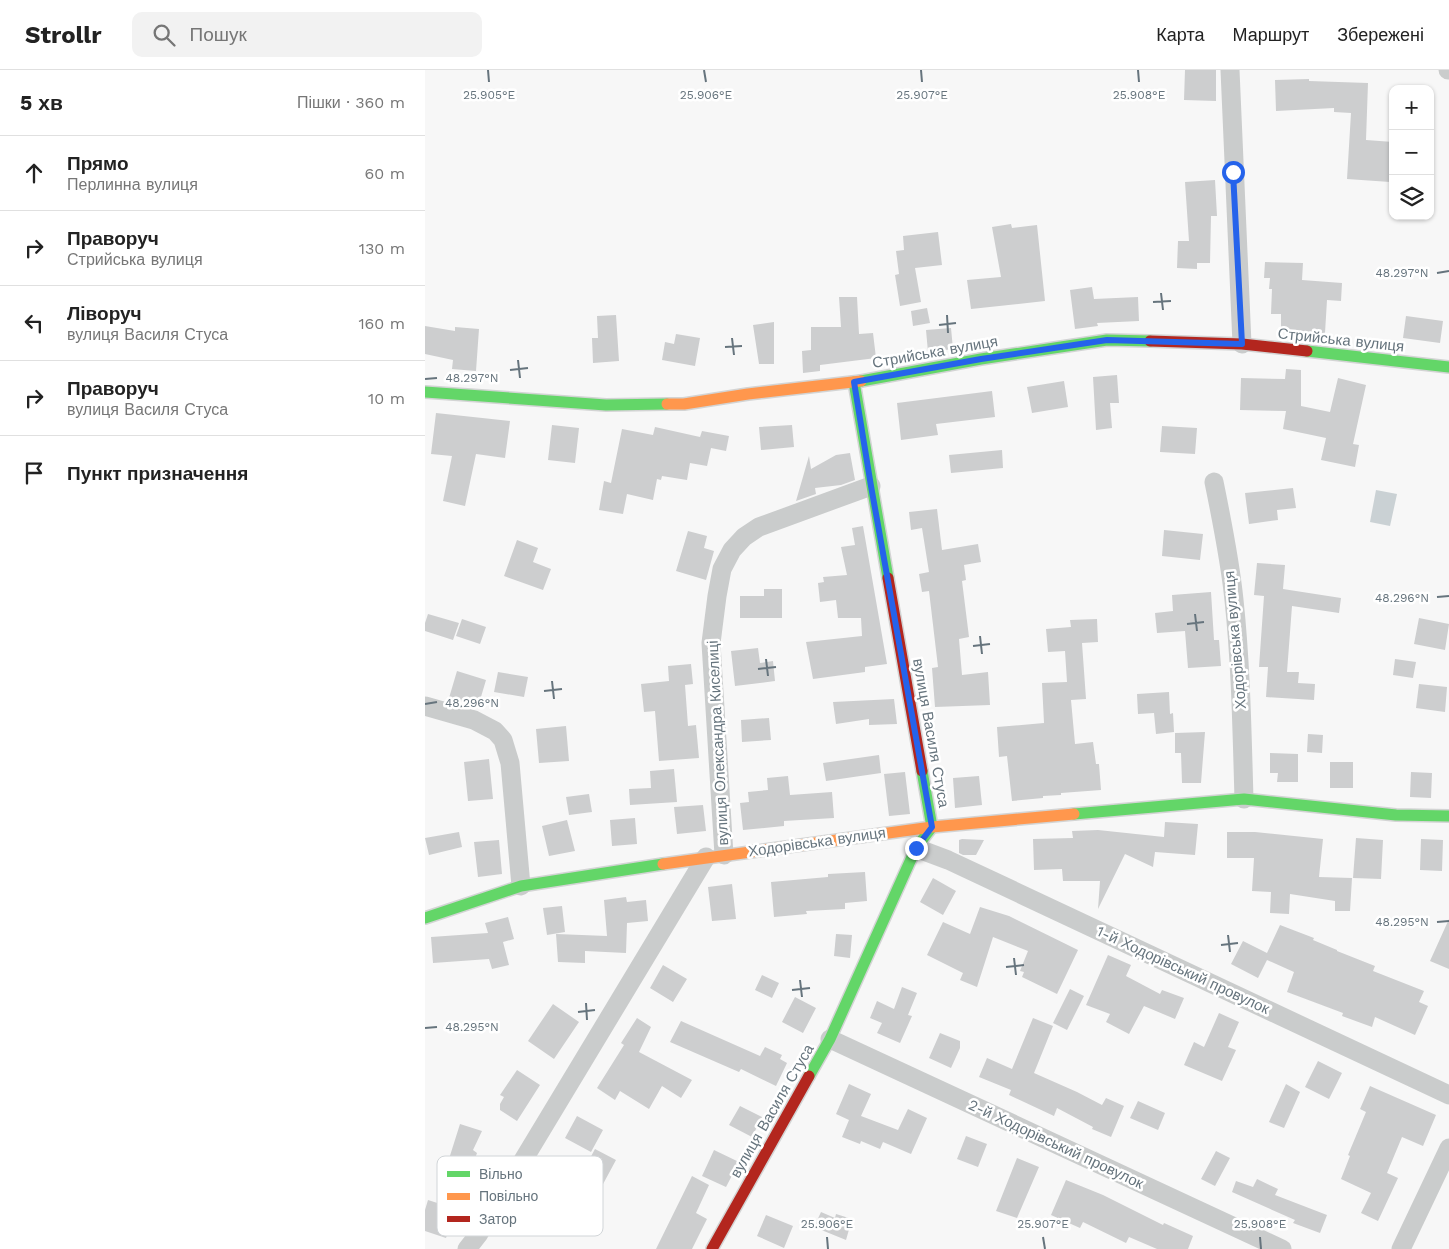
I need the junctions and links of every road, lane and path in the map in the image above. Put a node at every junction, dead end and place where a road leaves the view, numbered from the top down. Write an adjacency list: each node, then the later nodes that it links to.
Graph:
1 (1230, 70): 2 (street)
2 (1242, 344): 3 (street, Стрийська вулиця); 4 (street, Стрийська вулиця)
3 (1449, 366)
4 (854, 382): 5 (street, Стрийська вулиця); 7 (street, вулиця Василя Стуса)
5 (425, 392)
6 (1214, 482): 9 (street, Ходорівська вулиця)
7 (871, 486): 11 (street, вулиця Василя Стуса); 13 (street, вулиця Олександра Киселиці)
8 (425, 706): 14 (street)
9 (1245, 799): 10 (street, Ходорівська вулиця); 11 (street, Ходорівська вулиця)
10 (1449, 816)
11 (932, 827): 12 (street, вулиця Василя Стуса); 13 (street, Ходорівська вулиця)
12 (916, 848): 16 (street, вулиця Василя Стуса); 17 (street, 1-й Ходорівський провулок)
13 (715, 856): 14 (street, Ходорівська вулиця); 19 (street, вулиця Олександра Киселиці)
14 (521, 886): 15 (street, Ходорівська вулиця)
15 (425, 918)
16 (830, 1039): 21 (street, вулиця Василя Стуса); 24 (street, 2-й Ходорівський провулок)
17 (1449, 1095)
18 (1449, 1148): 22 (street)
19 (527, 1156)
20 (477, 1236): 23 (street, вулиця Олександра Киселиці)
21 (718, 1247)
22 (1407, 1247)
23 (467, 1249)
24 (1282, 1249)

